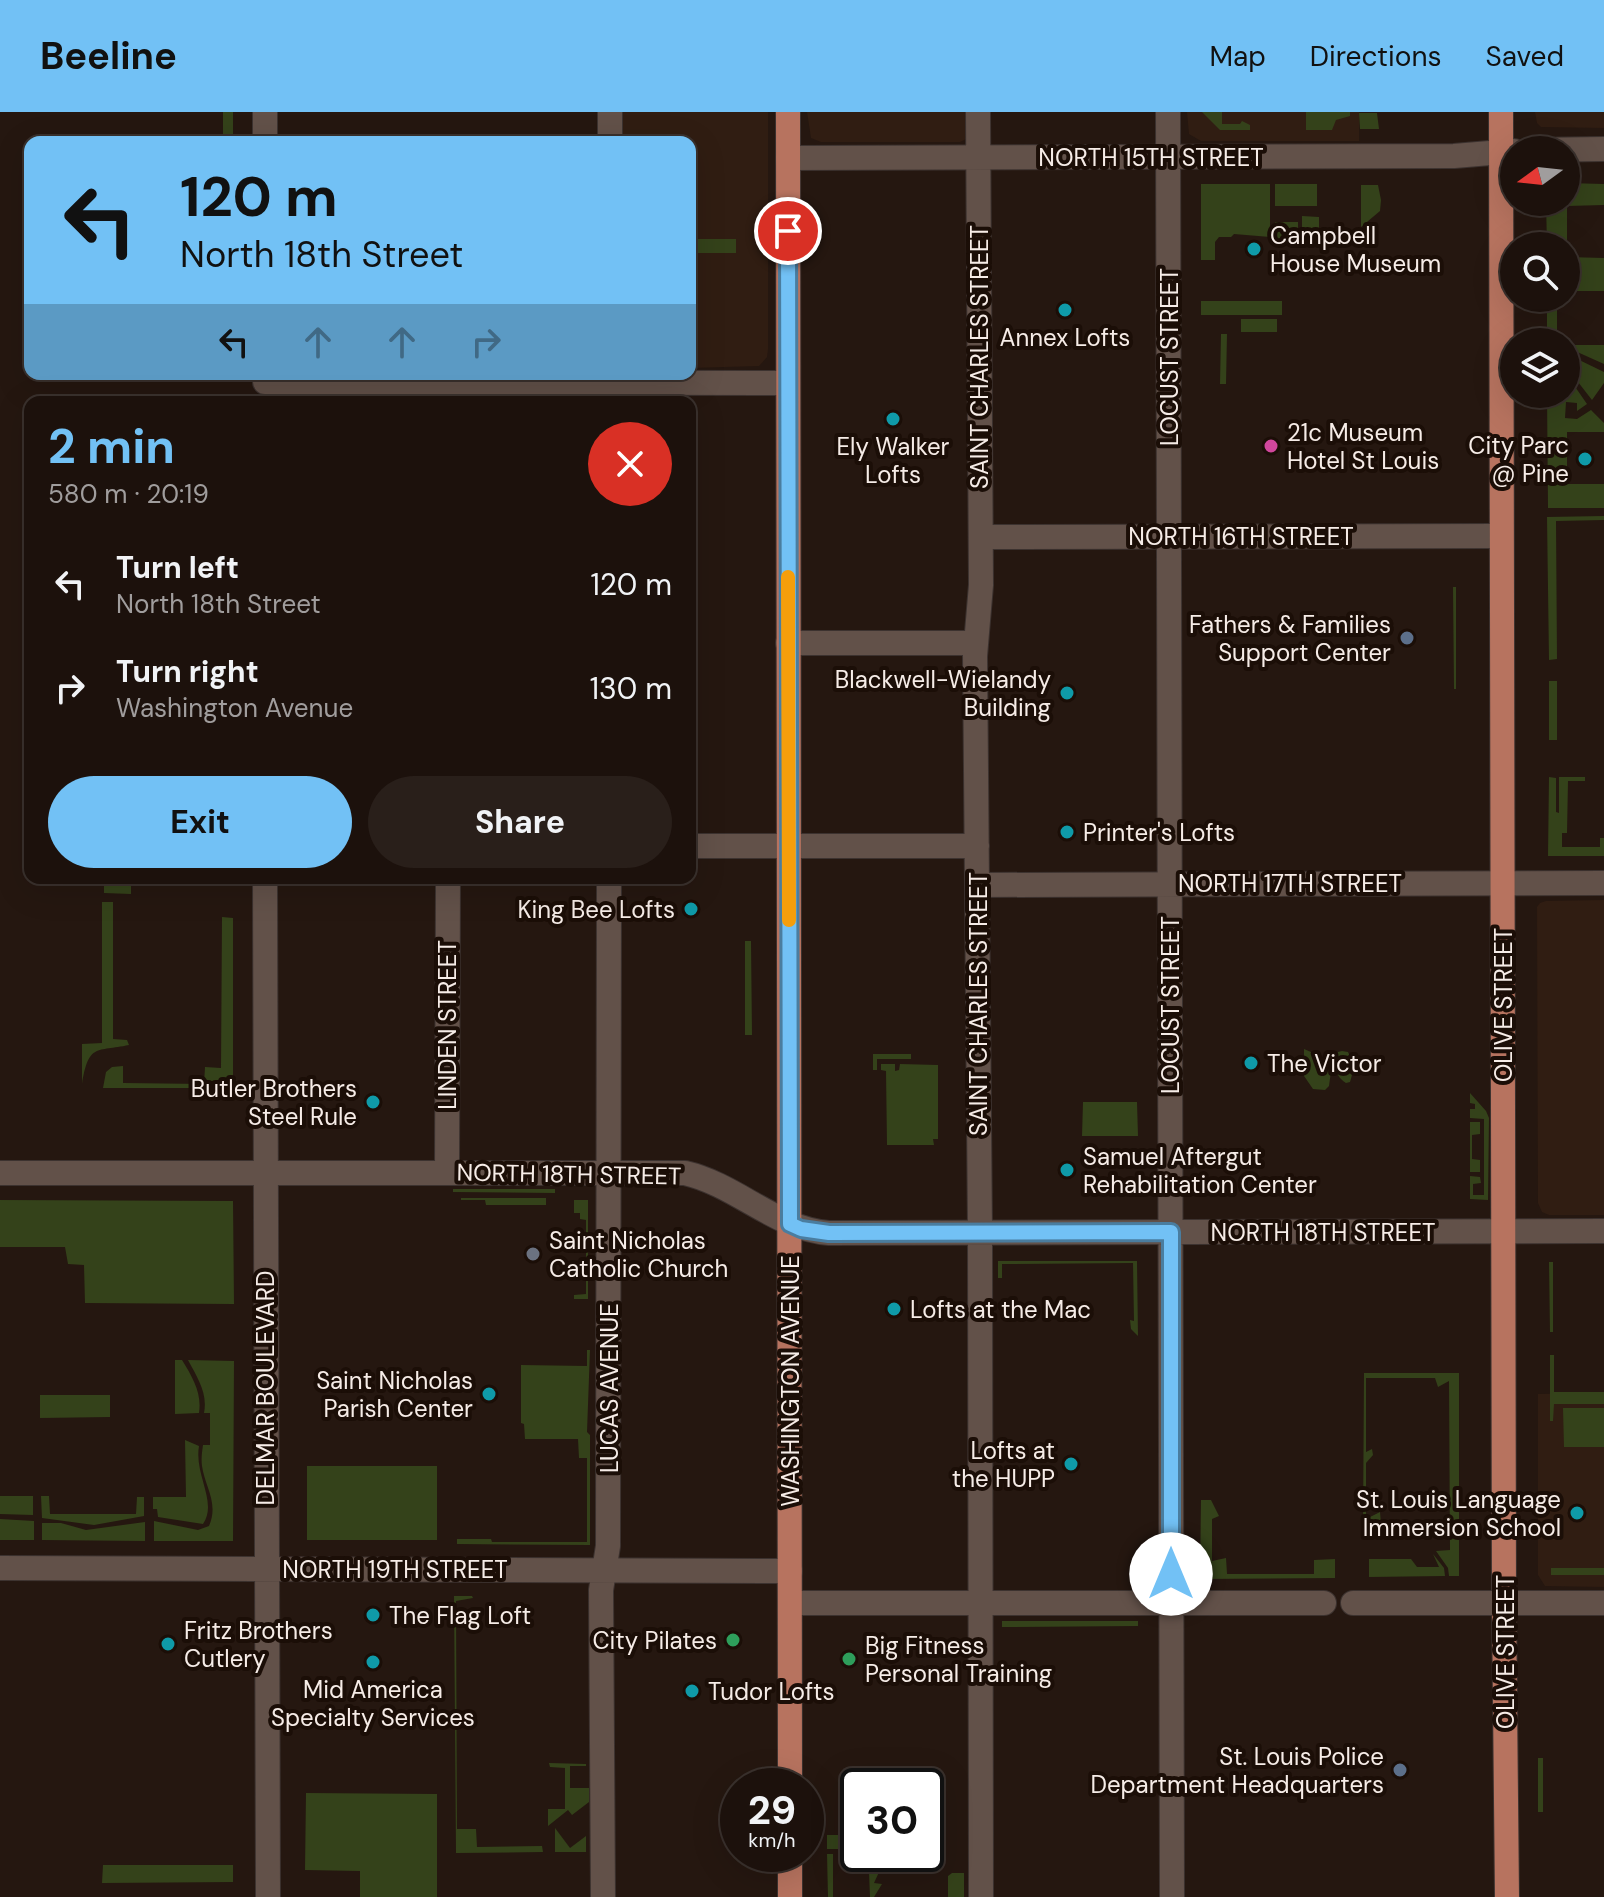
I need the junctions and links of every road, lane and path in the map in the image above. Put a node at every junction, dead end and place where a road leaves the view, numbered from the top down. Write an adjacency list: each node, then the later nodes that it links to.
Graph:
1 (265, 112): 7 (street)
2 (610, 112): 8 (street)
3 (788, 112): 15 (main road, WASHINGTON AVENUE)
4 (978, 112): 13 (street, SAINT CHARLES STREET)
5 (1168, 112): 14 (street, LOCUST STREET)
6 (1501, 112): 9 (main road, OLIVE STREET)
7 (265, 136)
8 (610, 136)
9 (1505, 136)
10 (1580, 149): 11 (street)
11 (1604, 149)
12 (1500, 153): 14 (street, NORTH 15TH STREET)
13 (978, 157): 14 (street, NORTH 15TH STREET); 15 (street, NORTH 15TH STREET); 21 (street, SAINT CHARLES STREET)
14 (1168, 157): 22 (street, LOCUST STREET)
15 (788, 158): 17 (main road, WASHINGTON AVENUE)
16 (1507, 216): 20 (main road, OLIVE STREET)
17 (788, 383): 19 (street); 23 (main road, WASHINGTON AVENUE)
18 (265, 386): 19 (street)
19 (610, 386)
20 (1500, 536): 22 (street, NORTH 16TH STREET); 28 (main road, OLIVE STREET)
21 (981, 537): 22 (street, NORTH 16TH STREET); 24 (street, SAINT CHARLES STREET)
22 (1169, 537): 33 (street, LOCUST STREET)
23 (788, 643): 24 (street); 26 (main road, WASHINGTON AVENUE)
24 (976, 643): 27 (street, SAINT CHARLES STREET)
25 (696, 846): 26 (street)
26 (789, 846): 27 (street); 39 (main road, WASHINGTON AVENUE)
27 (977, 846): 34 (street, SAINT CHARLES STREET)
28 (1503, 883): 29 (street, NORTH 17TH STREET); 33 (street, NORTH 17TH STREET); 40 (main road, OLIVE STREET)
29 (1604, 883)
30 (265, 884): 36 (street, DELMAR BOULEVARD)
31 (448, 884): 37 (street, LINDEN STREET)
32 (609, 884): 38 (street, LUCAS AVENUE)
33 (1170, 884): 34 (street, NORTH 17TH STREET); 42 (street, LOCUST STREET)
34 (977, 885): 43 (street, SAINT CHARLES STREET)
35 (0, 1173): 36 (street, NORTH 18TH STREET)
36 (265, 1173): 37 (street, NORTH 18TH STREET); 45 (street, DELMAR BOULEVARD)
37 (447, 1173): 38 (street, NORTH 18TH STREET)
38 (609, 1173): 39 (street, NORTH 18TH STREET); 46 (street, LUCAS AVENUE)
39 (790, 1224): 43 (street, NORTH 18TH STREET); 47 (main road, WASHINGTON AVENUE)
40 (1503, 1231): 41 (street, NORTH 18TH STREET); 42 (street, NORTH 18TH STREET); 52 (main road, OLIVE STREET)
41 (1604, 1231)
42 (1171, 1232): 43 (street, NORTH 18TH STREET); 49 (street, LOCUST STREET)
43 (980, 1233): 54 (street, SAINT CHARLES STREET)
44 (0, 1568): 45 (street, NORTH 19TH STREET)
45 (266, 1569): 46 (street, NORTH 19TH STREET); 57 (street, DELMAR BOULEVARD)
46 (604, 1570): 47 (street, NORTH 19TH STREET); 58 (street, LUCAS AVENUE)
47 (790, 1571): 48 (main road, WASHINGTON AVENUE)
48 (790, 1603): 54 (street); 55 (main road, WASHINGTON AVENUE)
49 (1171, 1603): 50 (street); 54 (street); 61 (street, LOCUST STREET)
50 (1324, 1603)
51 (1353, 1603): 52 (street)
52 (1504, 1603): 53 (street); 62 (main road, OLIVE STREET)
53 (1604, 1603)
54 (981, 1604): 60 (street, SAINT CHARLES STREET)
55 (790, 1768)
56 (790, 1872): 59 (main road)
57 (268, 1897)
58 (603, 1897)
59 (790, 1897)
60 (981, 1897)
61 (1172, 1897)
62 (1507, 1897)

